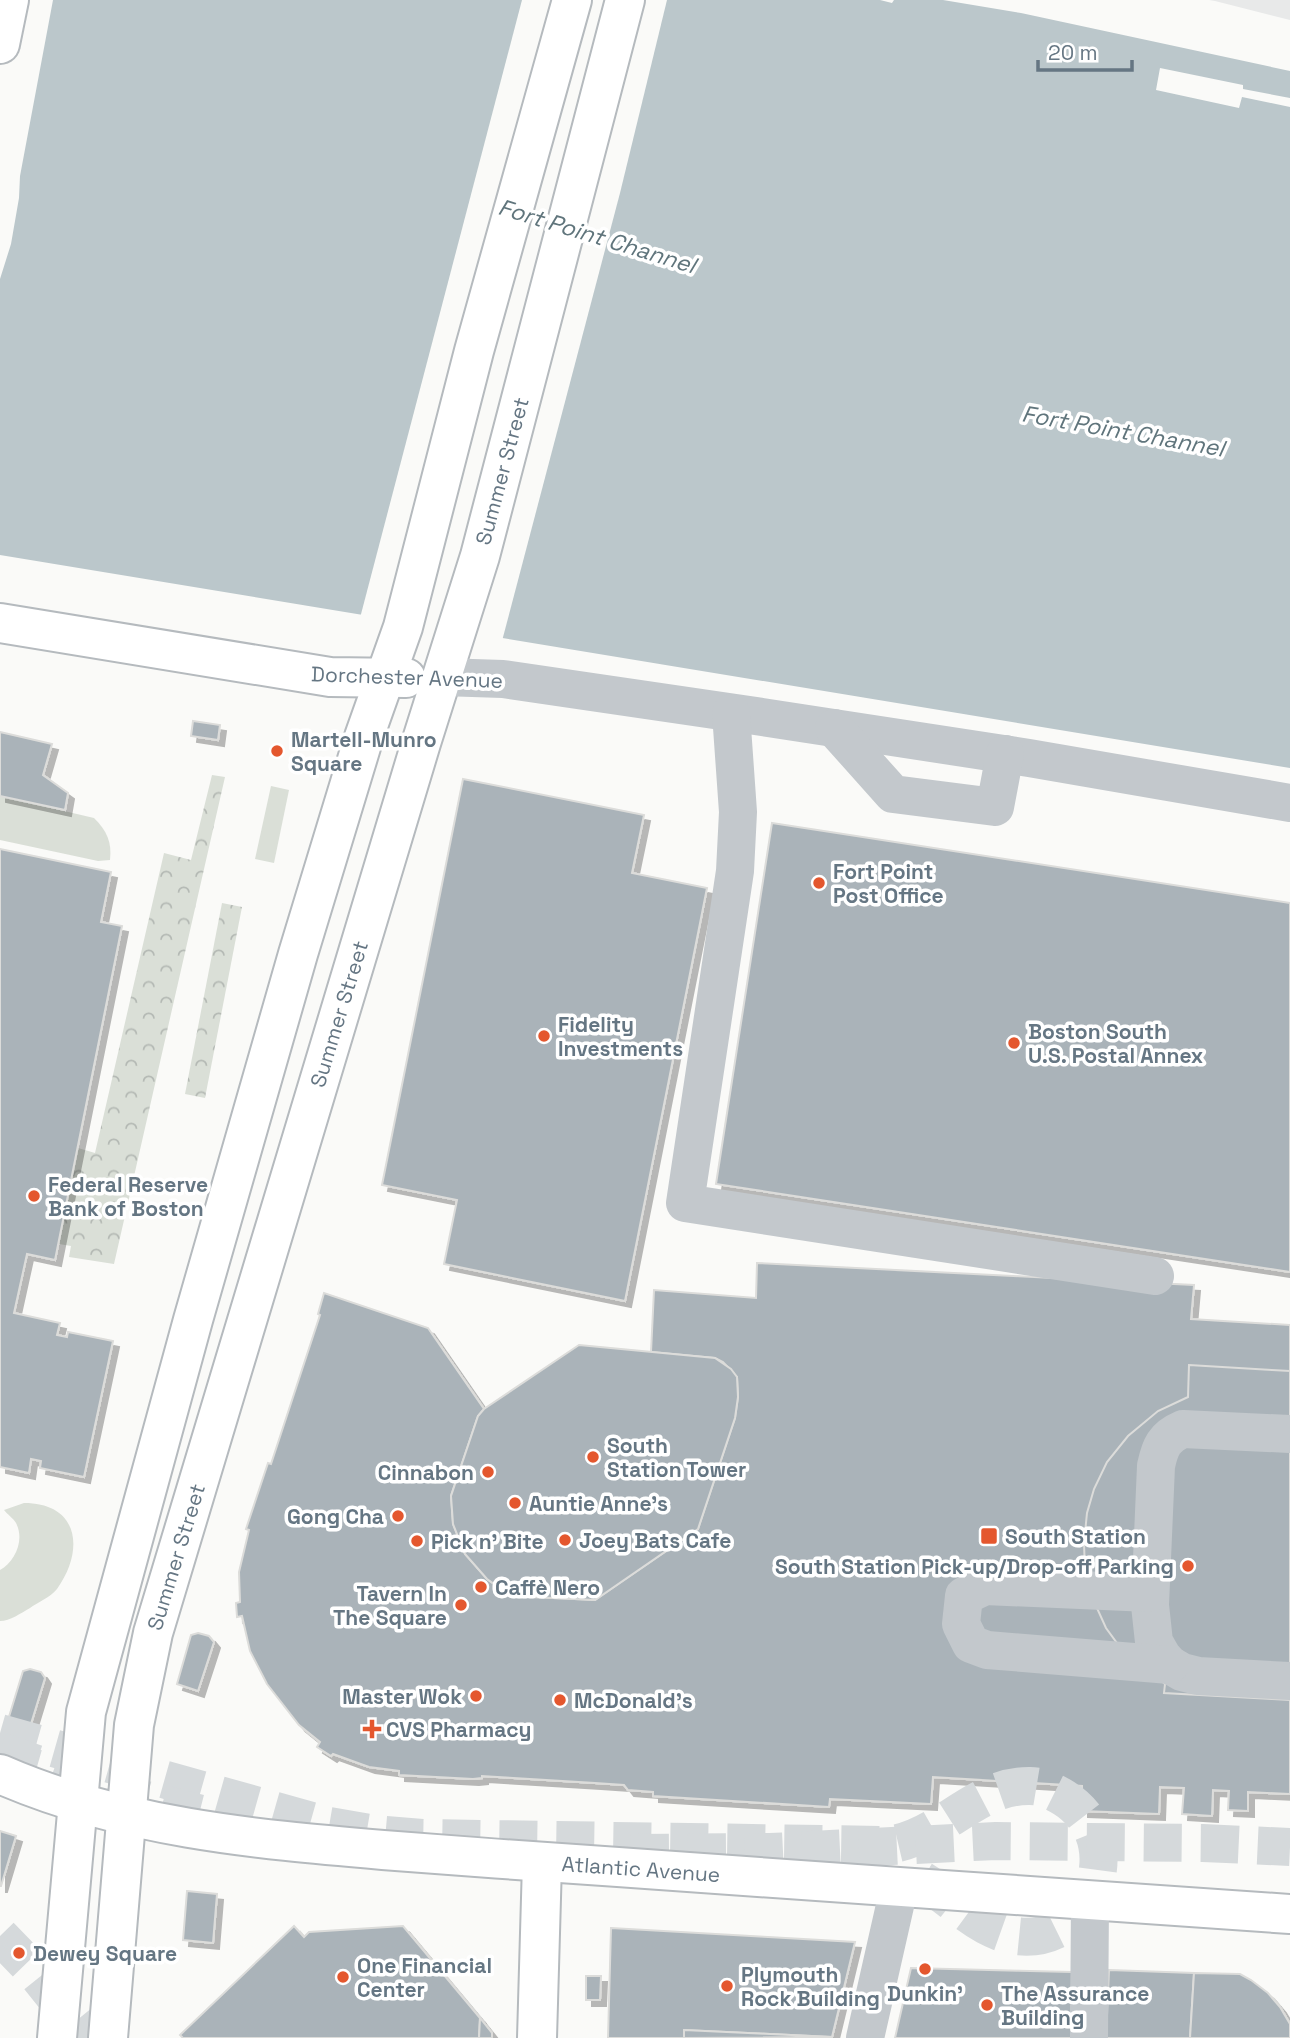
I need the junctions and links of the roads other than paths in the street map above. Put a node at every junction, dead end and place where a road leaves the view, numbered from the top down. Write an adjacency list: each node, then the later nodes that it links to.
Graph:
1 (9, 0): 4 (main road)
2 (572, 0): 7 (main road, Summer Street)
3 (625, 0): 6 (main road, Summer Street)
4 (0, 44)
5 (0, 623): 7 (main road, Dorchester Avenue)
6 (442, 677): 7 (main road, Dorchester Avenue); 8 (street, Dorchester Avenue); 19 (main road, Summer Street)
7 (384, 678): 18 (main road, Summer Street)
8 (731, 713): 9 (street, Dorchester Avenue); 12 (street)
9 (834, 728): 10 (street, Dorchester Avenue); 10 (street)
10 (1005, 754): 11 (street, Dorchester Avenue)
11 (1290, 803)
12 (1155, 1276)
13 (1290, 1434): 14 (street)
14 (1150, 1593): 15 (street); 15 (street)
15 (1170, 1665): 16 (street)
16 (1290, 1681)
17 (0, 1774): 18 (main road, Atlantic Avenue)
18 (77, 1802): 19 (main road, Atlantic Avenue); 24 (main road, Summer Street)
19 (126, 1816): 20 (main road, Atlantic Avenue); 25 (main road, Summer Street)
20 (542, 1863): 21 (main road, Atlantic Avenue); 26 (main road)
21 (899, 1888): 22 (main road, Atlantic Avenue); 27 (street)
22 (1090, 1901): 23 (main road, Atlantic Avenue); 28 (street)
23 (1290, 1914)
24 (57, 2038)
25 (108, 2038)
26 (537, 2038)
27 (864, 2038)
28 (1089, 2038)

